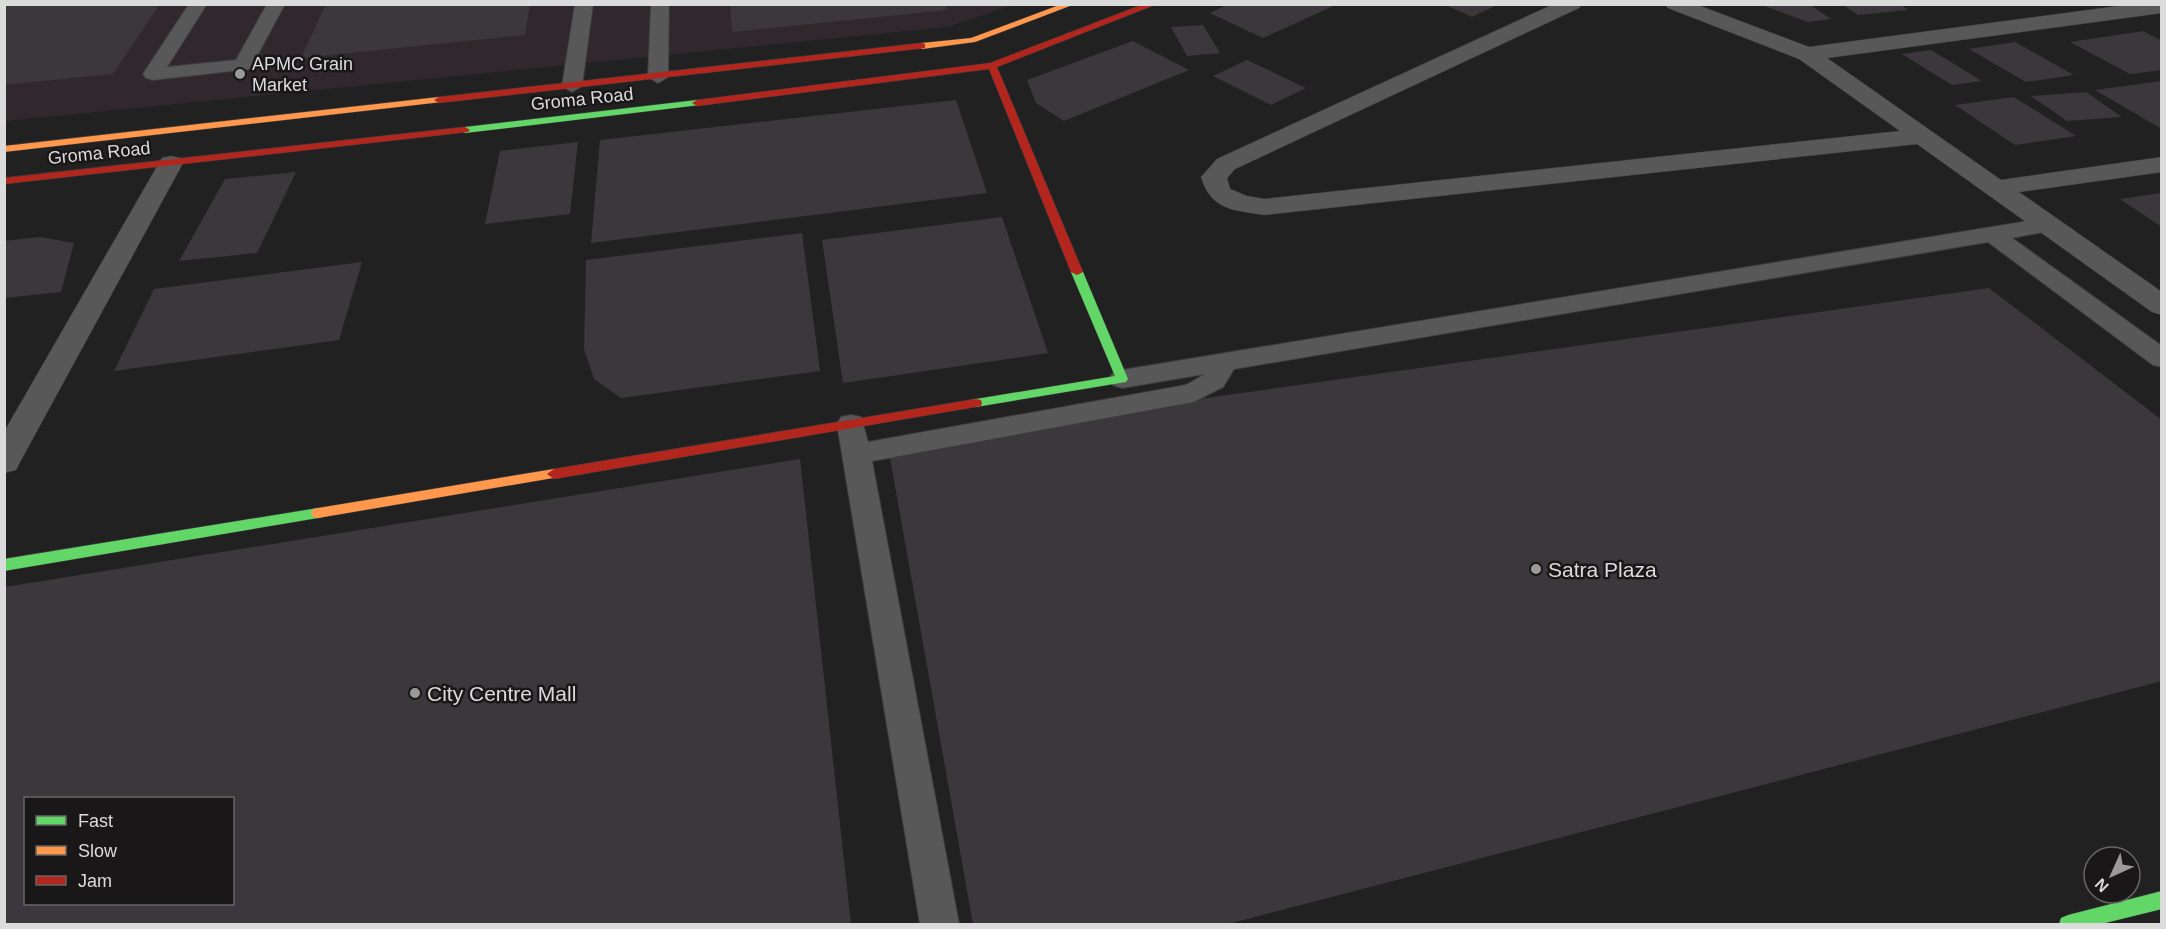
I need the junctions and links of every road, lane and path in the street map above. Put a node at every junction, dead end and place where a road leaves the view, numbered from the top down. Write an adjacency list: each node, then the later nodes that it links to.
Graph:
1 (198, 4): 2 (lane)
2 (276, 4)
3 (584, 4): 13 (lane)
4 (660, 4): 12 (lane)
5 (1071, 4): 12 (main road, Groma Road)
6 (1153, 4): 11 (main road, Groma Road)
7 (1572, 4): 15 (street)
8 (1675, 4): 10 (street)
9 (2162, 7): 10 (street)
10 (1807, 54): 15 (street)
11 (992, 66): 14 (main road, Groma Road); 26 (main road)
12 (657, 77): 14 (main road, Groma Road)
13 (572, 86): 14 (main road, Groma Road); 16 (main road, Groma Road)
14 (624, 97): 17 (main road, Groma Road)
15 (1922, 136): 20 (street)
16 (4, 149)
17 (171, 163): 19 (main road, Groma Road); 28 (street)
18 (2162, 164): 20 (street)
19 (4, 181)
20 (1995, 188): 21 (street)
21 (2046, 225): 22 (lane); 23 (street)
22 (1991, 233): 24 (lane); 25 (lane)
23 (2162, 306)
24 (2162, 359)
25 (1225, 361): 26 (lane); 27 (lane)
26 (1122, 379): 27 (main road)
27 (855, 439): 29 (main road); 31 (lane)
28 (4, 462)
29 (4, 565)
30 (2162, 900): 32 (main road)
31 (939, 924)
32 (2068, 924)

